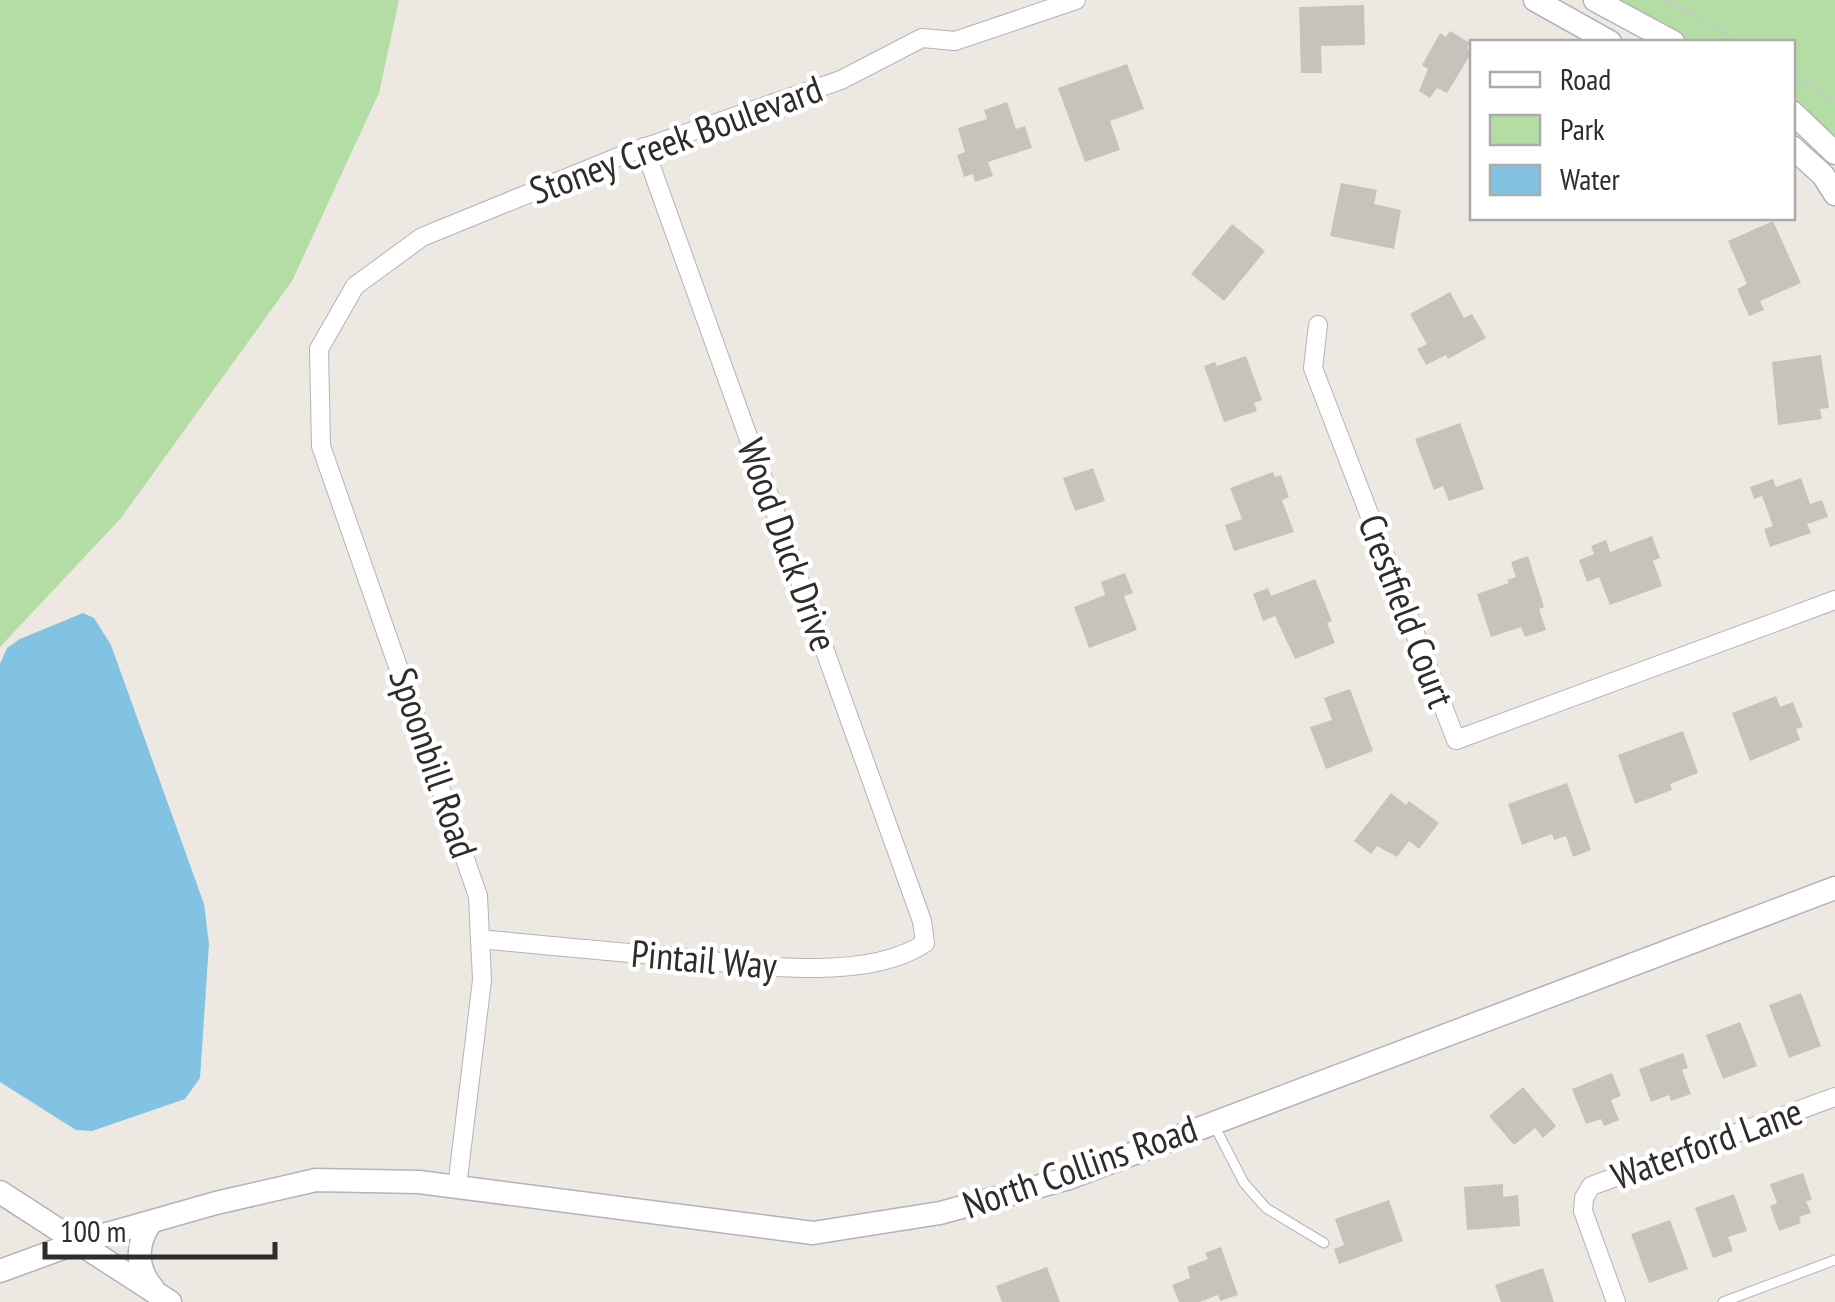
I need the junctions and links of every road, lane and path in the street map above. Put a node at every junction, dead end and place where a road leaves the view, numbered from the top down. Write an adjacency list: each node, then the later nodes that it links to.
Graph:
1 (1076, 0): 11 (street, Stoney Creek Boulevard)
2 (1535, 0): 5 (street)
3 (1595, 0): 6 (street)
4 (1667, 0): 7 (path)
5 (1606, 40)
6 (1669, 40)
7 (1737, 40)
8 (1795, 79): 9 (path)
9 (1835, 100)
10 (1795, 115): 13 (street)
11 (644, 147): 16 (street, Stoney Creek Boulevard); 20 (street, Wood Duck Drive)
12 (1795, 150): 14 (street)
13 (1835, 152)
14 (1835, 194)
15 (1318, 326): 17 (street, Crestfield Court)
16 (318, 348): 19 (street, Spoonbill Road)
17 (1835, 600)
18 (1835, 888): 22 (street, North Collins Road)
19 (480, 939): 20 (street, Pintail Way); 23 (street, Spoonbill Road)
20 (924, 943)
21 (1835, 1097): 31 (street, Waterford Lane)
22 (1212, 1122): 23 (street, North Collins Road); 27 (lane)
23 (457, 1186): 25 (street, North Collins Road)
24 (0, 1192): 26 (street)
25 (151, 1222): 26 (street, North Collins Road); 30 (street)
26 (79, 1242): 29 (street, North Collins Road); 30 (street)
27 (1324, 1243)
28 (1835, 1260): 32 (lane)
29 (0, 1270)
30 (165, 1299)
31 (1616, 1302)
32 (1723, 1302)

